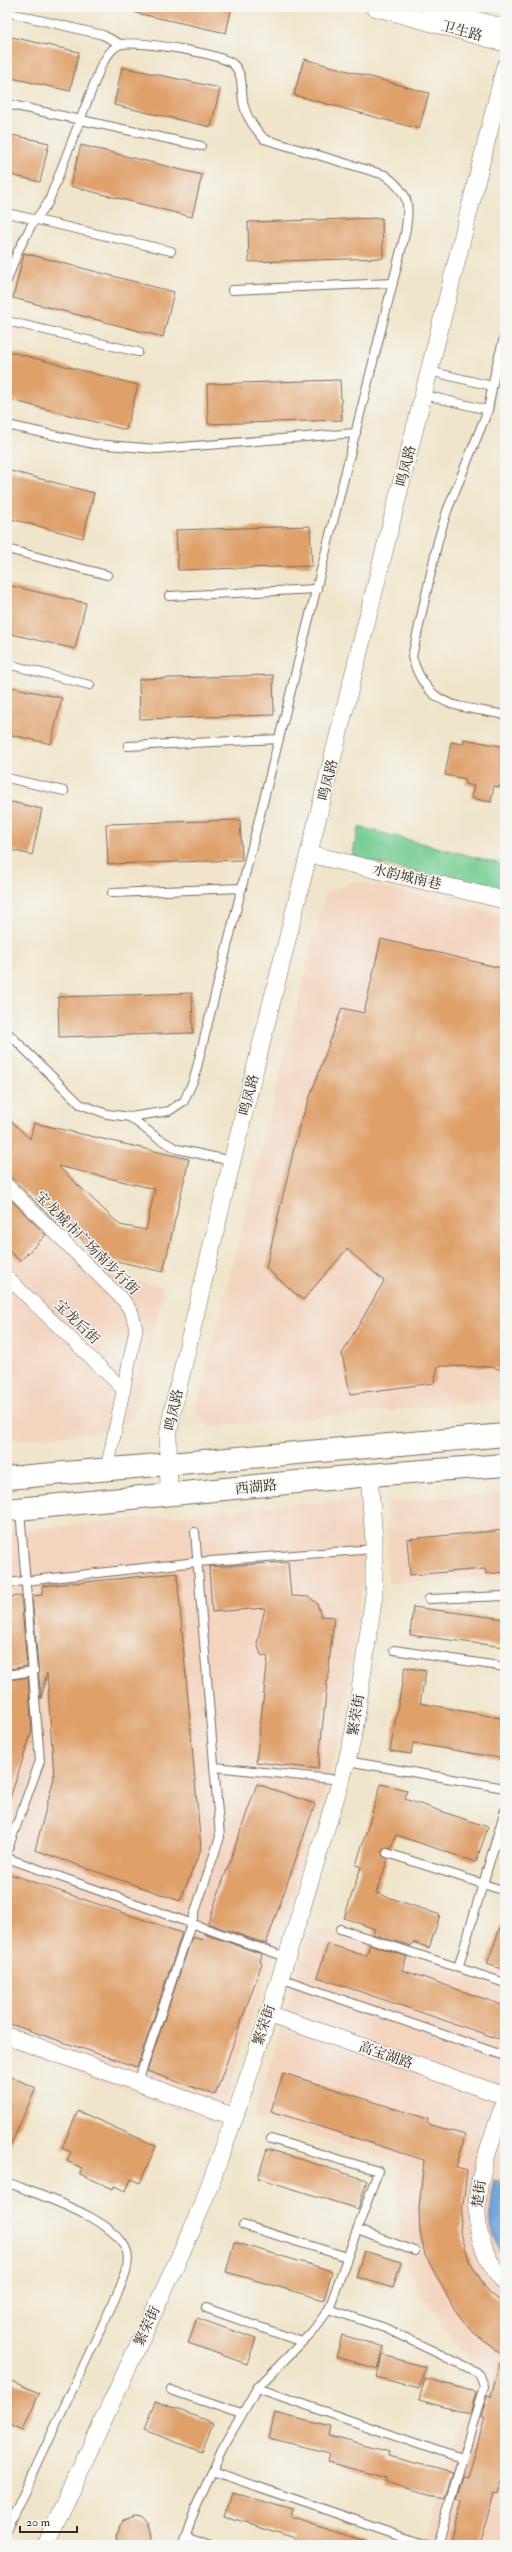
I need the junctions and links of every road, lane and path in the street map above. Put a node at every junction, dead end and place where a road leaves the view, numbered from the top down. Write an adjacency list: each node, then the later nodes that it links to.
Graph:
1 (374, 7): 5 (street, 卫生路)
2 (429, 7): 4 (street, 卫生路)
3 (14, 14): 6 (lane)
4 (505, 28)
5 (505, 43)
6 (120, 44): 9 (lane); 15 (lane)
7 (505, 67): 20 (street, 鸣凤路)
8 (7, 104): 9 (lane)
9 (80, 121): 10 (lane); 12 (lane)
10 (200, 146)
11 (7, 212): 12 (lane)
12 (35, 220): 13 (lane); 14 (lane)
13 (171, 251)
14 (7, 281)
15 (393, 283): 16 (lane); 25 (lane)
16 (232, 290)
17 (7, 320): 19 (lane)
18 (505, 334): 21 (lane)
19 (138, 352)
20 (429, 371): 21 (lane); 22 (street, 鸣凤路)
21 (492, 386): 23 (lane)
22 (424, 395): 23 (lane); 37 (street, 鸣凤路)
23 (488, 410): 32 (lane)
24 (7, 425): 25 (lane)
25 (356, 432): 28 (lane)
26 (7, 549): 27 (lane)
27 (107, 574)
28 (317, 589): 29 (lane); 33 (lane)
29 (169, 596)
30 (7, 664): 31 (lane)
31 (90, 685)
32 (505, 715)
33 (279, 739): 34 (lane); 38 (lane)
34 (128, 746)
35 (7, 778): 36 (lane)
36 (64, 791)
37 (309, 854): 40 (street, 水韵城南巷); 43 (street, 鸣凤路)
38 (242, 888): 39 (lane); 42 (lane)
39 (112, 893)
40 (505, 900)
41 (7, 1032): 42 (lane)
42 (130, 1117): 43 (lane)
43 (232, 1161): 48 (street, 鸣凤路)
44 (7, 1185): 46 (street, 宝龙城市广场南步行街)
45 (7, 1276): 46 (street, 宝龙后街)
46 (124, 1390): 50 (street, 宝龙城市广场南步行街)
47 (505, 1435): 48 (main road)
48 (168, 1463): 50 (main road); 53 (street, 鸣凤路)
49 (505, 1465): 51 (main road, 西湖路)
50 (107, 1469): 52 (main road)
51 (369, 1475): 53 (main road, 西湖路); 56 (street, 繁荣街)
52 (7, 1478)
53 (169, 1496): 54 (main road, 西湖路)
54 (14, 1510): 58 (lane)
55 (195, 1532): 57 (lane)
56 (375, 1549): 57 (lane); 66 (street, 繁荣街)
57 (197, 1562): 58 (lane); 67 (lane)
58 (27, 1581): 59 (lane); 64 (lane)
59 (7, 1583)
60 (505, 1596): 61 (lane)
61 (429, 1599)
62 (394, 1650): 63 (lane)
63 (505, 1667)
64 (34, 1671): 65 (lane); 71 (lane)
65 (7, 1675)
66 (347, 1761): 68 (street, 繁荣街); 69 (lane)
67 (214, 1767): 68 (lane); 76 (lane)
68 (341, 1780): 78 (street, 繁荣街)
69 (505, 1788)
70 (505, 1810): 74 (lane)
71 (7, 1851)
72 (387, 1853): 74 (lane)
73 (7, 1858): 76 (lane)
74 (483, 1884): 75 (lane); 79 (lane)
75 (505, 1891)
76 (190, 1922): 78 (lane); 85 (lane)
77 (340, 1929): 79 (lane)
78 (286, 1957): 80 (street, 繁荣街)
79 (458, 1968): 81 (lane)
80 (280, 1978): 82 (street, 繁荣街); 84 (lane)
81 (505, 1984)
82 (268, 2014): 86 (street, 高宝湖路); 88 (street, 繁荣街)
83 (7, 2036): 85 (street)
84 (505, 2056)
85 (138, 2082): 88 (street)
86 (505, 2096)
87 (505, 2100): 95 (street, 楚街)
88 (235, 2117): 106 (street, 繁荣街)
89 (271, 2139): 92 (lane)
90 (7, 2182): 104 (lane)
91 (243, 2225): 94 (lane)
92 (357, 2230): 93 (lane); 94 (lane)
93 (414, 2251)
94 (347, 2257): 97 (lane)
95 (505, 2283)
96 (206, 2308): 98 (lane)
97 (330, 2309): 98 (lane); 102 (lane)
98 (302, 2342): 99 (lane)
99 (257, 2388): 101 (lane); 102 (lane)
100 (171, 2390): 101 (lane)
101 (241, 2414): 103 (lane)
102 (461, 2459): 110 (lane)
103 (212, 2471): 105 (lane); 109 (lane)
104 (7, 2529)
105 (185, 2535): 107 (lane); 108 (lane)
106 (45, 2545)
107 (182, 2545)
108 (213, 2545)
109 (429, 2545)
110 (437, 2545)

